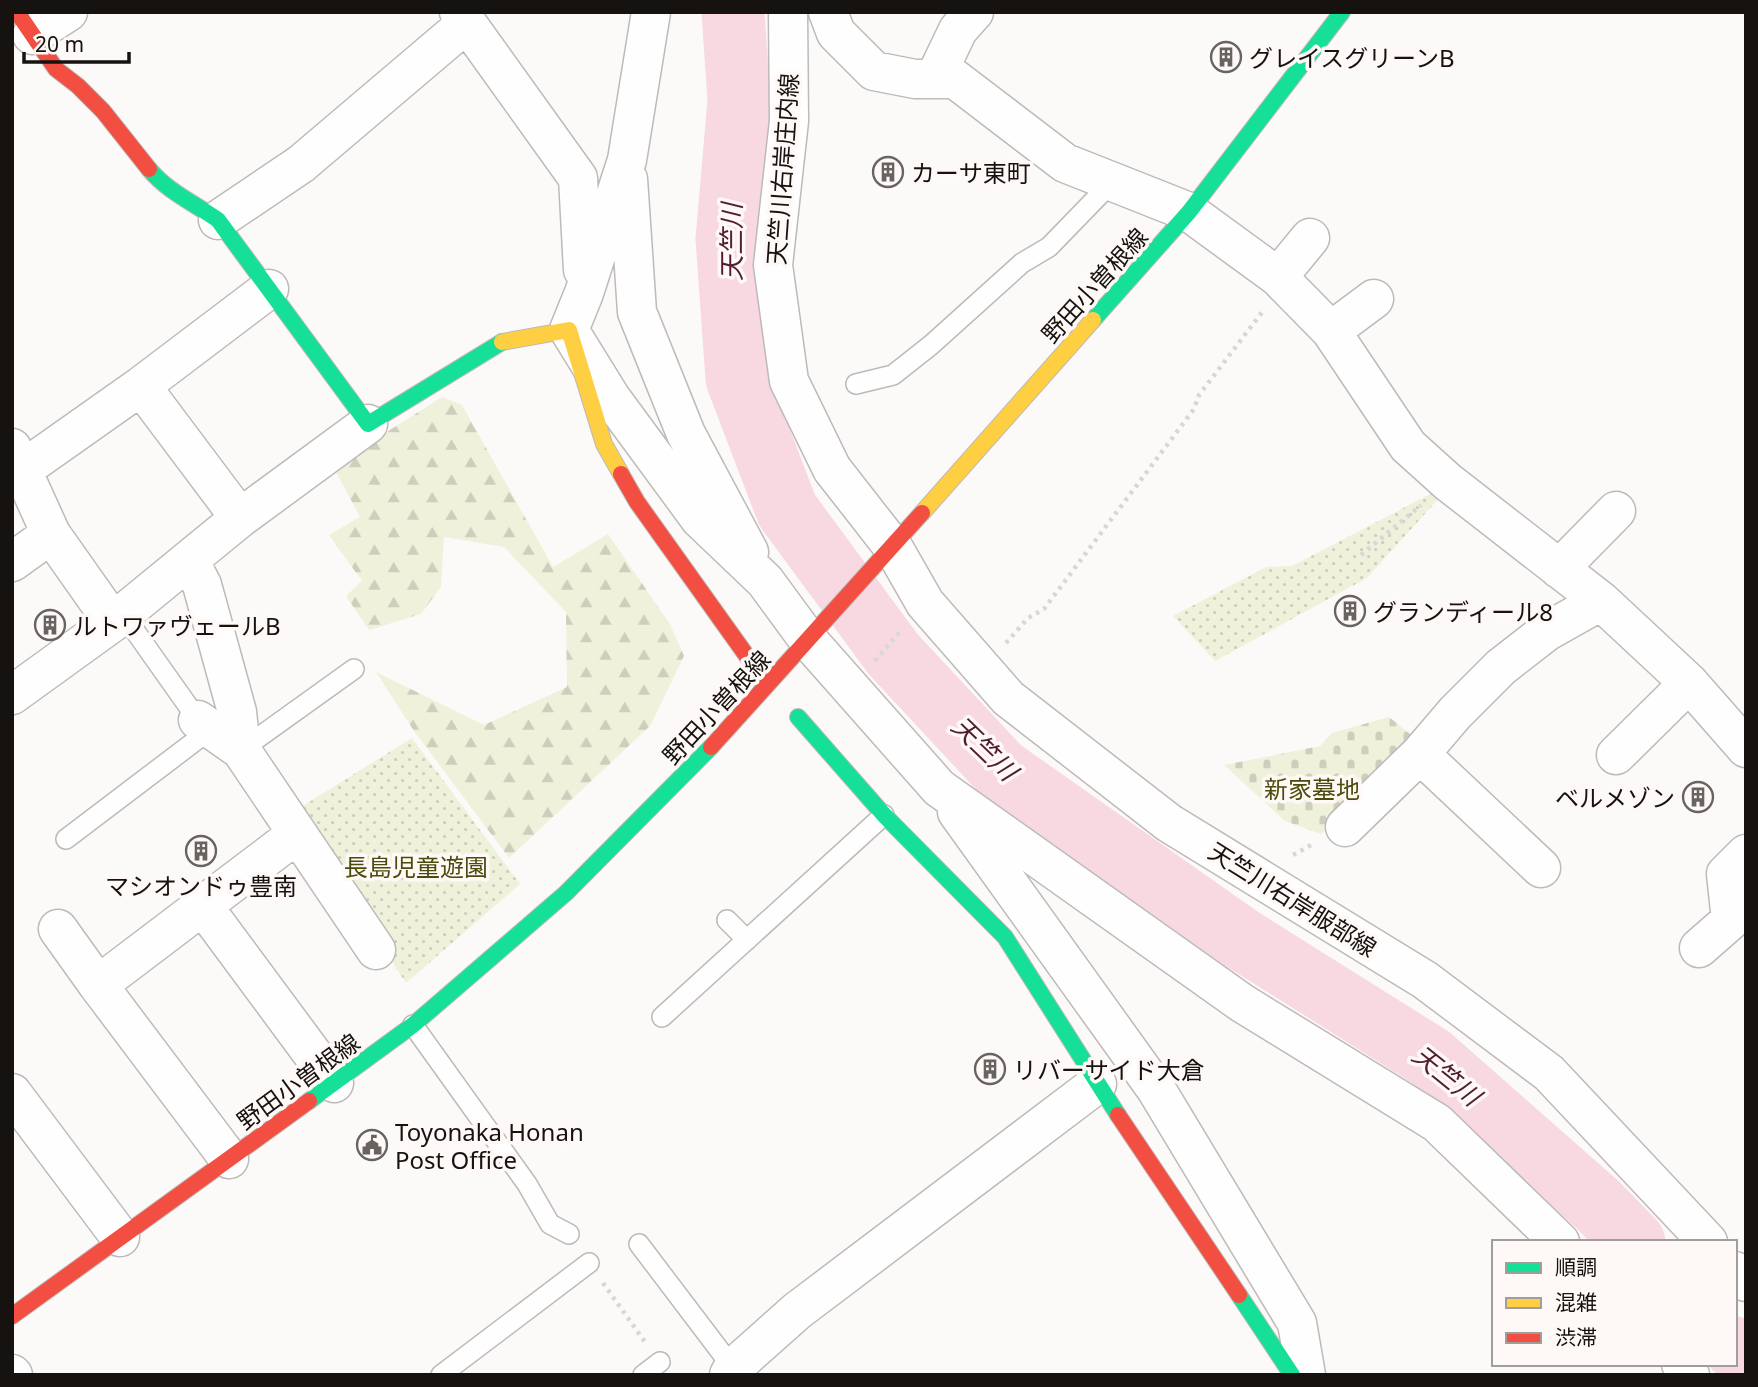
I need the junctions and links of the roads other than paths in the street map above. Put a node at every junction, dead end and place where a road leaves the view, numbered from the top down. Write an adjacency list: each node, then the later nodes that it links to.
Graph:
1 (68, 12): 8 (street)
2 (651, 12): 10 (street)
3 (788, 12): 28 (street, 天竺川右岸庄内線)
4 (828, 12): 9 (street)
5 (974, 12): 9 (street)
6 (1342, 12): 12 (street, 野田小曽根線)
7 (463, 18): 13 (street); 17 (street)
8 (24, 24): 13 (street)
9 (935, 78): 11 (street)
10 (627, 160): 17 (street); 32 (street)
11 (1113, 181): 12 (street); 21 (lane)
12 (1189, 212): 15 (street); 28 (street, 野田小曽根線)
13 (218, 220): 16 (street)
14 (1310, 238): 15 (street)
15 (1281, 280): 20 (street)
16 (269, 289): 22 (street); 23 (street)
17 (584, 293): 19 (street)
18 (1374, 299): 20 (street)
19 (569, 330): 23 (street); 32 (street); 36 (street)
20 (1331, 331): 31 (street)
21 (856, 384)
22 (141, 386): 24 (street); 26 (street)
23 (368, 424): 26 (street)
24 (17, 459): 27 (street)
25 (1616, 511): 31 (street)
26 (240, 518): 29 (street)
27 (51, 534): 30 (street); 34 (street)
28 (885, 555): 35 (street, 野田小曽根線); 68 (street, 天竺川右岸服部線)
29 (189, 559): 34 (street); 41 (street)
30 (12, 562)
31 (1559, 569): 33 (street)
32 (765, 581): 35 (street)
33 (1601, 601): 38 (street); 43 (street)
34 (118, 618): 39 (street); 41 (lane)
35 (815, 634): 45 (street); 60 (street, 野田小曽根線)
36 (749, 659)
37 (354, 669): 41 (lane)
38 (1689, 682): 42 (street); 44 (street)
39 (12, 695)
40 (797, 717): 46 (street)
41 (217, 733): 48 (street); 49 (lane)
42 (1746, 748)
43 (1420, 754): 47 (street); 51 (street)
44 (1616, 755)
45 (939, 788): 67 (street); 77 (street)
46 (884, 815): 55 (lane); 62 (street)
47 (1345, 827)
48 (297, 834): 52 (street); 57 (street)
49 (66, 839)
50 (1746, 854): 56 (street)
51 (1541, 868)
52 (203, 905): 58 (street); 61 (street)
53 (727, 920): 55 (lane)
54 (58, 929): 58 (street)
55 (747, 940): 59 (lane)
56 (1699, 948)
57 (376, 950)
58 (98, 985): 64 (street)
59 (662, 1017)
60 (413, 1026): 61 (street, 野田小曽根線); 65 (lane)
61 (334, 1083): 64 (street, 野田小曽根線)
62 (1097, 1084): 73 (street); 76 (street)
63 (12, 1093): 66 (street)
64 (229, 1159): 66 (street, 野田小曽根線)
65 (569, 1234)
66 (120, 1237): 71 (street, 野田小曽根線)
67 (1558, 1240)
68 (1706, 1240)
69 (639, 1244): 73 (lane)
70 (589, 1264): 74 (lane)
71 (12, 1316)
72 (660, 1362): 75 (lane)
73 (731, 1371)
74 (440, 1375)
75 (643, 1375)
76 (1292, 1375)
77 (1306, 1375)

